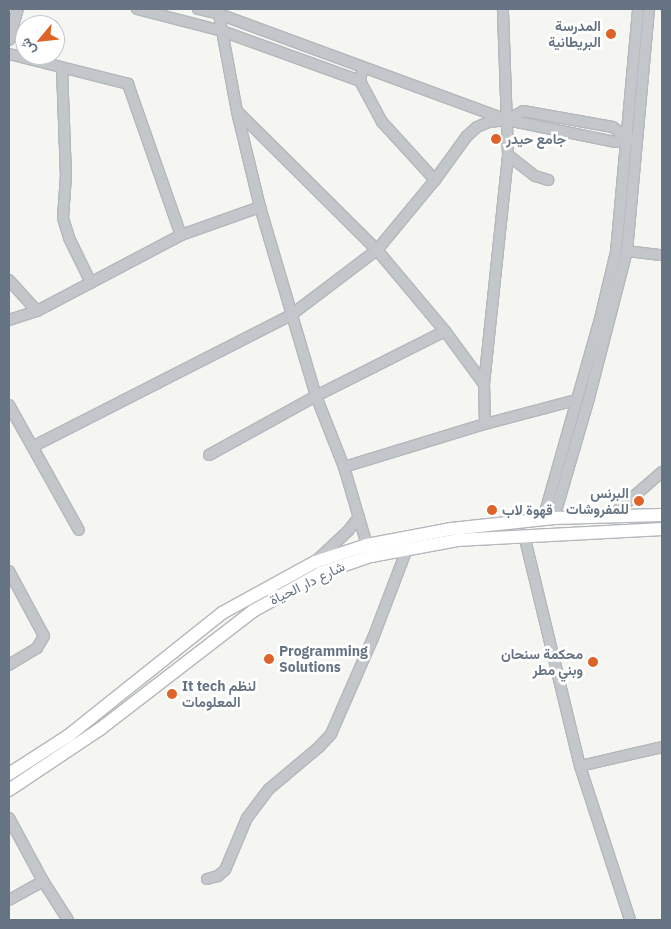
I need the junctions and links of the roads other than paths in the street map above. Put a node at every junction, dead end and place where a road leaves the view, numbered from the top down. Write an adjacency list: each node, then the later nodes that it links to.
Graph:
1 (18, 9): 9 (street)
2 (137, 9): 8 (street)
3 (198, 9): 7 (street)
4 (504, 9): 15 (street)
5 (638, 9): 16 (street)
6 (649, 9): 17 (street)
7 (218, 11): 8 (street); 11 (street)
8 (222, 31): 13 (street); 14 (street)
9 (9, 40)
10 (9, 54): 12 (street)
11 (363, 67): 13 (street); 15 (street)
12 (62, 68): 22 (street); 27 (street)
13 (360, 81): 19 (street)
14 (237, 112): 21 (street); 23 (street)
15 (508, 120): 16 (street); 16 (street); 18 (street); 19 (street)
16 (626, 138): 17 (street); 34 (street)
17 (638, 140): 24 (street)
18 (508, 155): 20 (street); 32 (street)
19 (435, 180): 23 (street)
20 (548, 180)
21 (260, 207): 22 (street); 29 (street)
22 (181, 235): 27 (street)
23 (377, 250): 29 (street); 31 (street)
24 (627, 251): 25 (street); 44 (street)
25 (662, 255)
26 (9, 280): 28 (street)
27 (91, 283): 28 (street)
28 (37, 311): 30 (street)
29 (291, 315): 33 (street); 37 (street)
30 (9, 320)
31 (445, 331): 32 (street); 33 (street)
32 (484, 384): 36 (street)
33 (316, 396): 38 (street); 39 (street)
34 (576, 400): 36 (street); 44 (street)
35 (9, 405): 37 (street)
36 (485, 424): 39 (street)
37 (34, 446): 46 (street)
38 (209, 455)
39 (344, 468): 42 (street)
40 (662, 472): 43 (street)
41 (662, 515): 43 (main road, شارع دار الحياة)
42 (359, 517): 49 (street); 51 (street)
43 (610, 517): 44 (main road, شارع دار الحياة)
44 (549, 519): 47 (main road, شارع دار الحياة)
45 (662, 529): 48 (main road, شارع دار الحياة)
46 (79, 530)
47 (487, 531): 48 (main road, شارع دار الحياة); 49 (main road, شارع دار الحياة); 50 (main road, شارع دار الحياة)
48 (524, 535): 55 (street)
49 (367, 545): 51 (main road, شارع دار الحياة)
50 (407, 549): 57 (main road, شارع دار الحياة); 59 (street)
51 (315, 562): 56 (main road, شارع دار الحياة)
52 (9, 571): 53 (street)
53 (9, 666)
54 (662, 747): 55 (street)
55 (580, 766): 63 (street)
56 (9, 774)
57 (9, 790)
58 (9, 818): 60 (street)
59 (207, 879)
60 (42, 881): 61 (street); 62 (street)
61 (9, 900)
62 (68, 920)
63 (630, 920)

